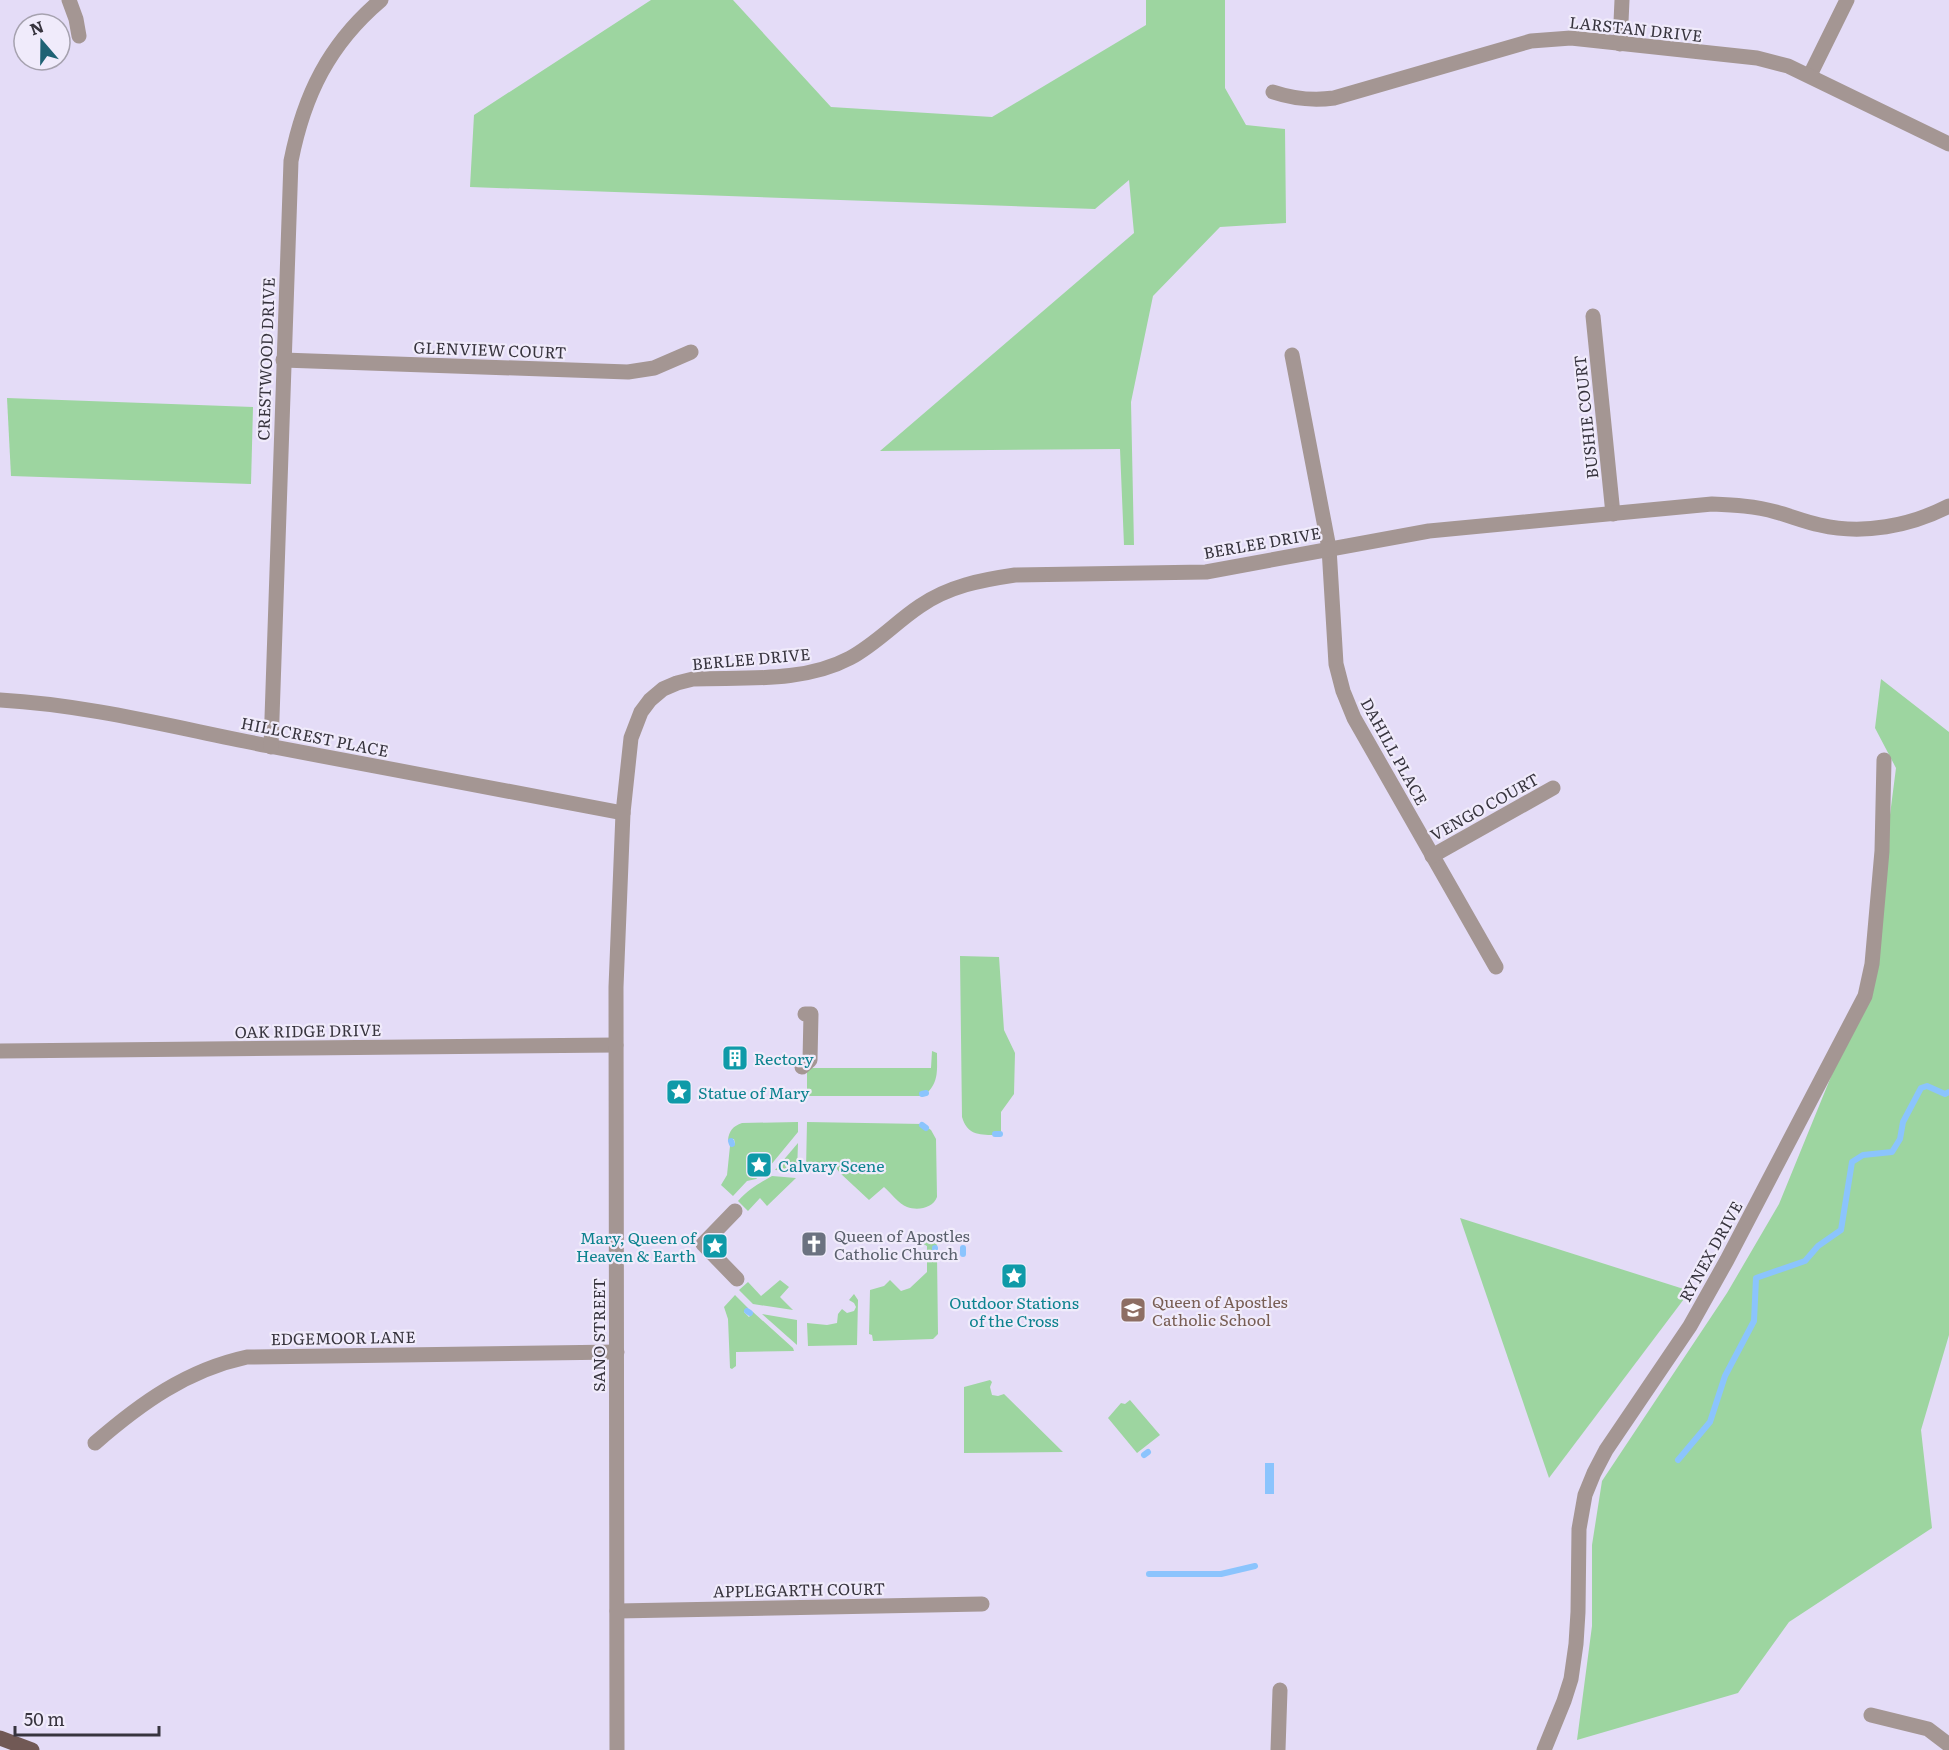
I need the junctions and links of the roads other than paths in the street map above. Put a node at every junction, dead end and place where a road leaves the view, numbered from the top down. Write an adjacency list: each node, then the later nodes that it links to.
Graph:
1 (69, 0): 5 (street)
2 (381, 0): 13 (street, CRESTWOOD DRIVE)
3 (1622, 0): 6 (street)
4 (1847, 0): 7 (street)
5 (79, 36)
6 (1620, 44): 7 (street, LARSTAN DRIVE); 8 (street, LARSTAN DRIVE)
7 (1810, 75): 9 (street, LARSTAN DRIVE)
8 (1273, 92)
9 (1949, 144)
10 (1593, 316): 15 (street, BUSHIE COURT)
11 (691, 352): 13 (street, GLENVIEW COURT)
12 (1292, 355): 16 (street, DAHILL PLACE)
13 (283, 360): 18 (street, CRESTWOOD DRIVE)
14 (1949, 506): 15 (street, BERLEE DRIVE)
15 (1613, 514): 16 (street, BERLEE DRIVE)
16 (1329, 548): 21 (street, BERLEE DRIVE); 22 (street, DAHILL PLACE)
17 (0, 700): 18 (street, HILLCREST PLACE)
18 (271, 747): 21 (street, HILLCREST PLACE)
19 (1884, 760): 41 (street, RYNEX DRIVE)
20 (1552, 788): 22 (street, VENGO COURT)
21 (623, 813): 25 (street, SANO STREET)
22 (1432, 856): 23 (street, DAHILL PLACE)
23 (1496, 967)
24 (805, 1014): 27 (street)
25 (616, 1045): 26 (street, OAK RIDGE DRIVE); 30 (street, SANO STREET)
26 (0, 1051)
27 (802, 1067)
28 (735, 1211): 29 (street)
29 (737, 1279)
30 (616, 1352): 31 (street, EDGEMOOR LANE); 33 (street, SANO STREET)
31 (95, 1443)
32 (982, 1604): 33 (street, APPLEGARTH COURT)
33 (617, 1611): 39 (street, SANO STREET)
34 (1280, 1690): 40 (street)
35 (1871, 1715): 37 (street)
36 (0, 1738): 38 (main road)
37 (1949, 1745)
38 (32, 1750)
39 (617, 1750)
40 (1278, 1750)
41 (1544, 1750)

